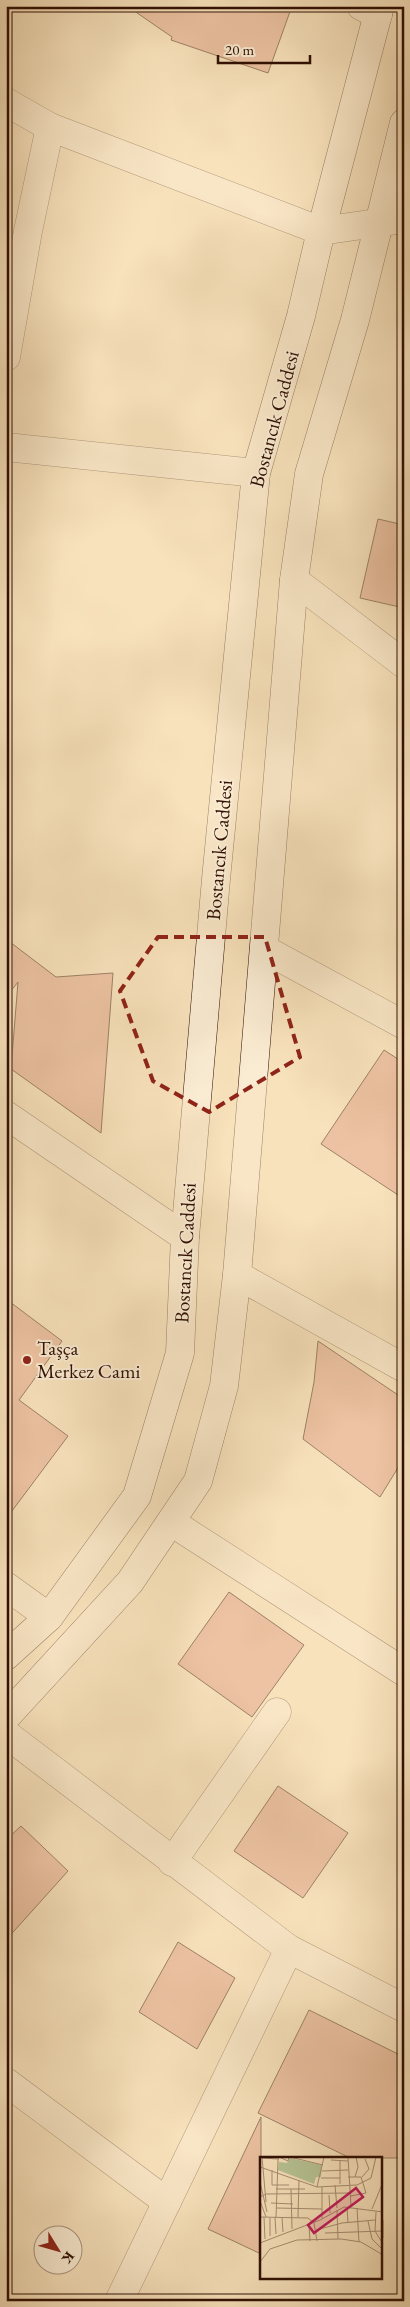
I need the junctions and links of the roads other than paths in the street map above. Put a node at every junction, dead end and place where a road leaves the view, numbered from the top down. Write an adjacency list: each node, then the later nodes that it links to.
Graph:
1 (373, 9): 6 (main road, Bostancık Caddesi)
2 (6, 102): 4 (main road)
3 (404, 122): 5 (main road)
4 (50, 128): 6 (main road); 7 (main road)
5 (392, 221): 6 (main road); 10 (main road)
6 (321, 231): 9 (main road, Bostancık Caddesi)
7 (6, 356)
8 (6, 447): 9 (main road)
9 (256, 473): 15 (main road, Bostancık Caddesi)
10 (294, 580): 11 (main road); 12 (main road)
11 (404, 664)
12 (264, 949): 13 (main road); 16 (main road)
13 (404, 1025)
14 (7, 1118): 15 (main road)
15 (184, 1237): 20 (main road, Bostancık Caddesi)
16 (237, 1275): 17 (main road); 18 (main road)
17 (404, 1368)
18 (171, 1522): 22 (main road); 24 (main road)
19 (6, 1586): 20 (main road)
20 (49, 1617): 21 (main road, Bostancık Caddesi)
21 (6, 1656)
22 (404, 1672)
23 (277, 1712): 26 (main road)
24 (6, 1717)
25 (6, 1734): 26 (main road)
26 (172, 1862): 27 (main road)
27 (289, 1949): 28 (main road); 30 (main road)
28 (401, 2002)
29 (6, 2082): 30 (main road)
30 (167, 2202): 31 (main road)
31 (119, 2301)

